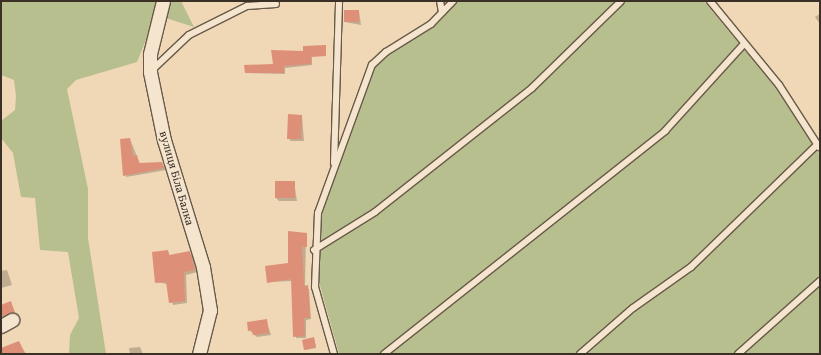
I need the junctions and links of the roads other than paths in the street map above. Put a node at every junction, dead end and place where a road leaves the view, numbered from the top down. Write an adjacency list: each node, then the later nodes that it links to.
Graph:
1 (163, 1): 10 (street, вулиця Біла Балка)
2 (339, 1): 12 (lane)
3 (440, 1): 8 (lane)
4 (453, 1): 8 (lane)
5 (621, 1): 13 (lane)
6 (710, 1): 9 (lane)
7 (276, 4): 10 (lane)
8 (442, 12): 12 (lane)
9 (744, 44): 11 (lane); 17 (lane)
10 (150, 72): 15 (street, вулиця Біла Балка)
11 (819, 146): 18 (lane)
12 (334, 165): 13 (lane)
13 (314, 250): 16 (lane)
14 (820, 281): 19 (lane)
15 (199, 354)
16 (334, 354)
17 (384, 354)
18 (580, 354)
19 (738, 354)

